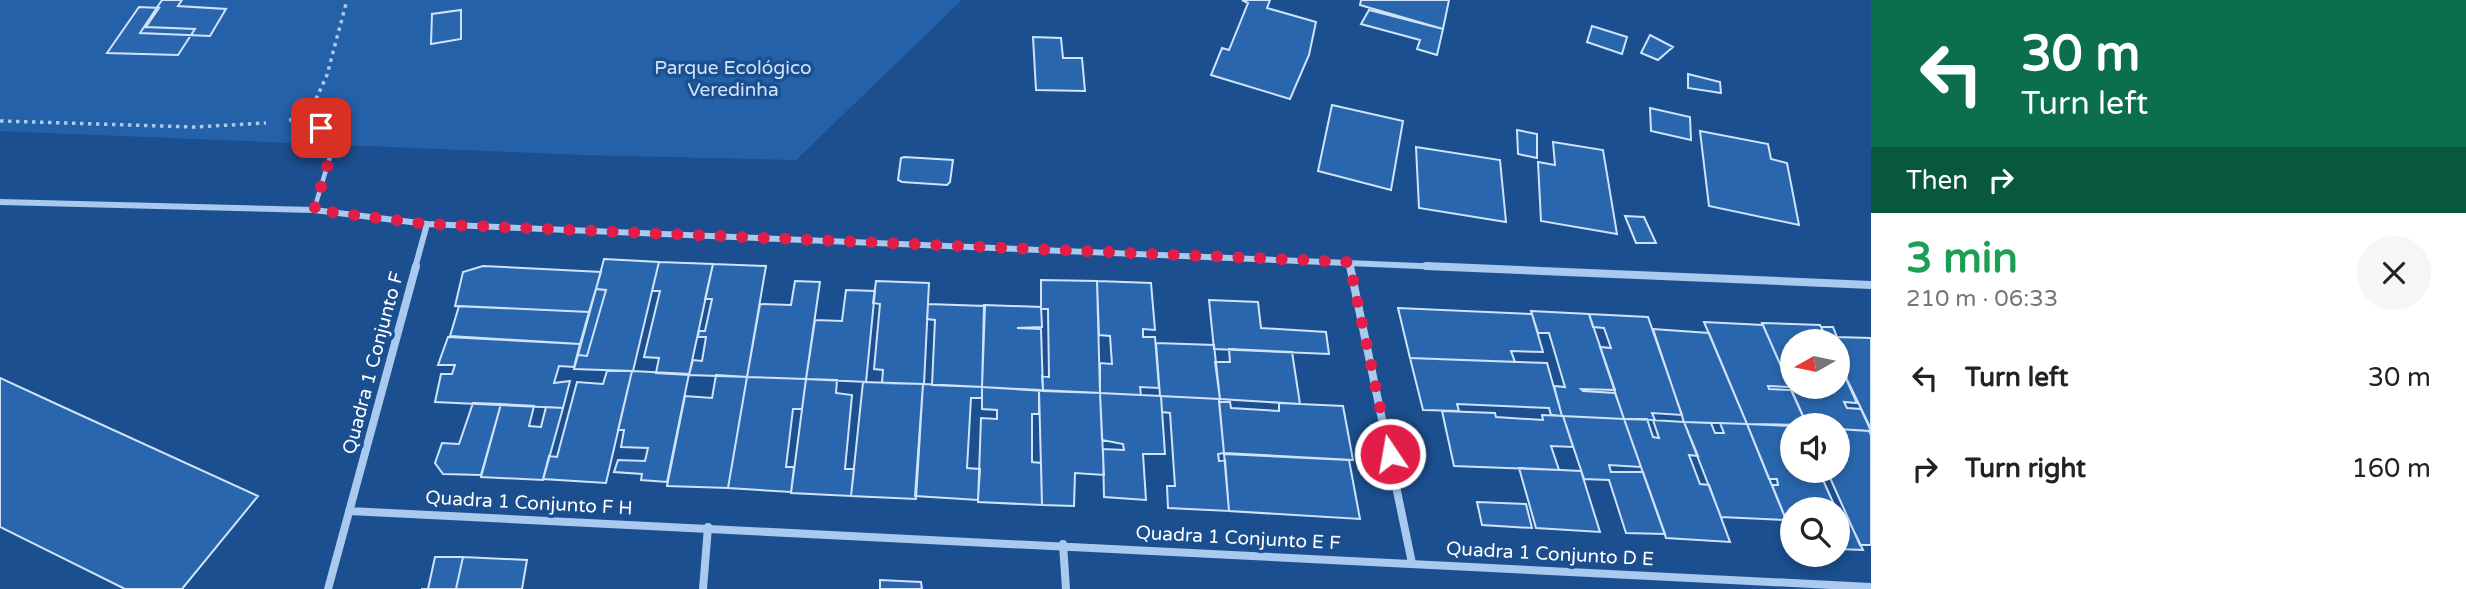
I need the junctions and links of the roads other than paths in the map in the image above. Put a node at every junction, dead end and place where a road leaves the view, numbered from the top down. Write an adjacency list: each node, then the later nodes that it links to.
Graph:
1 (292, 120): 3 (lane)
2 (0, 202): 3 (street)
3 (314, 210): 4 (street)
4 (426, 224): 5 (street); 7 (street, Quadra 1 Conjunto F)
5 (1349, 262): 6 (street); 10 (street)
6 (1871, 285)
7 (349, 511): 8 (street, Quadra 1 Conjunto F H); 13 (street, Quadra 1 Conjunto F)
8 (708, 527): 9 (street, Quadra 1 Conjunto F H); 14 (street)
9 (1063, 544): 10 (street, Quadra 1 Conjunto E F); 15 (street)
10 (1412, 563): 11 (street, Quadra 1 Conjunto D E)
11 (1686, 578): 12 (street, Quadra 1 Conjunto D E); 16 (street)
12 (1871, 587)
13 (328, 589)
14 (703, 589)
15 (1066, 589)
16 (1690, 589)

